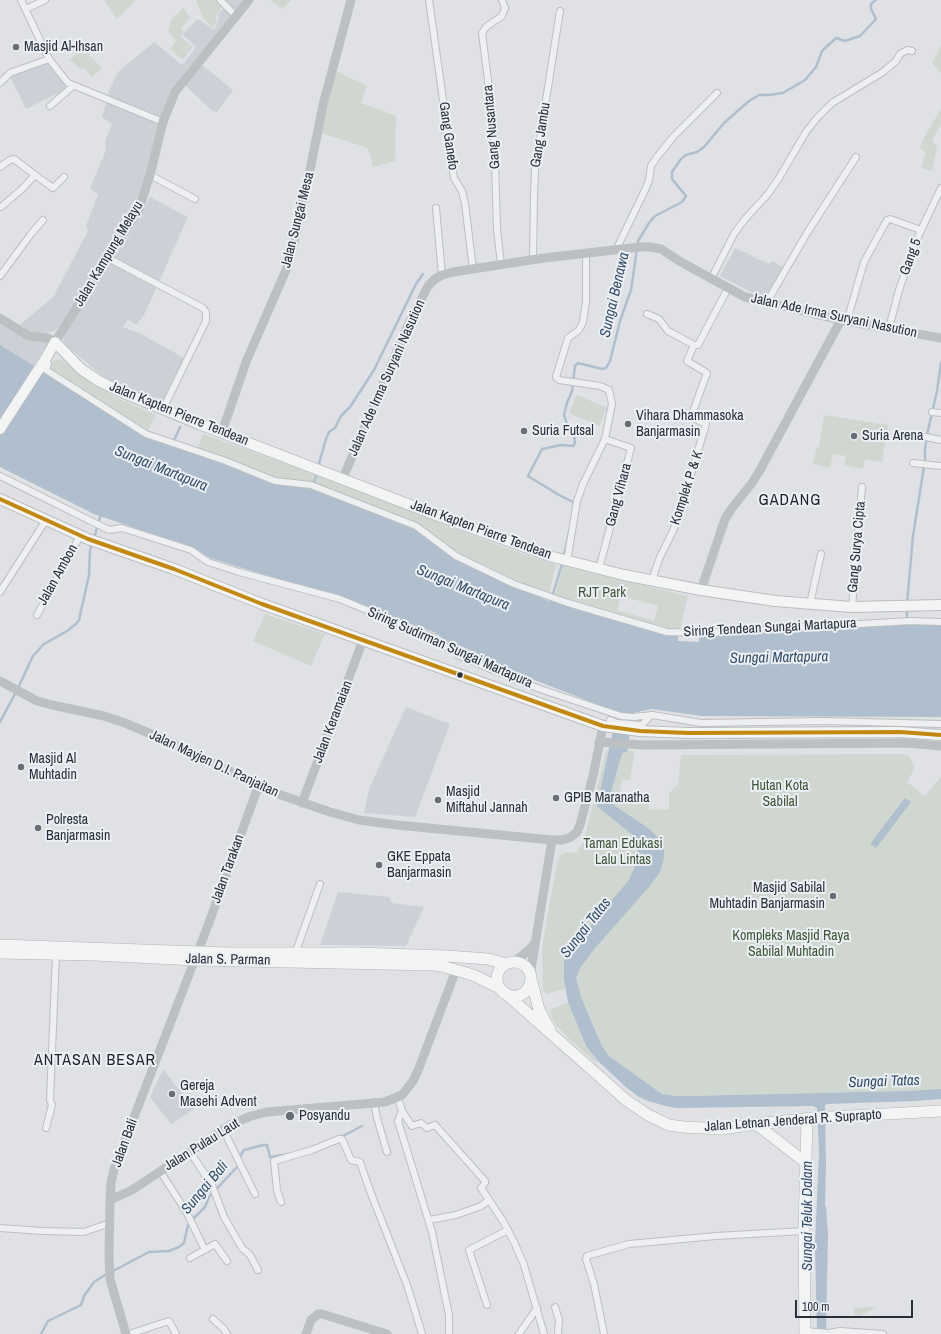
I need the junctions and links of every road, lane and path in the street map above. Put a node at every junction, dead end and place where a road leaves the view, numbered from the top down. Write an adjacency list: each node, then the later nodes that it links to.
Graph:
1 (21, 0): 8 (street)
2 (44, 0): 8 (street)
3 (220, 0): 10 (street)
4 (249, 0): 10 (street, Jalan Kampung Melayu)
5 (351, 0): 52 (street, Jalan Sungai Mesa)
6 (429, 0): 34 (street, Gang Ganefo)
7 (502, 0): 33 (street, Gang Nusantara)
8 (26, 9): 12 (street)
9 (560, 10): 32 (street, Gang Jambu)
10 (236, 16): 17 (street, Jalan Kampung Melayu)
11 (912, 51): 37 (street)
12 (49, 59): 13 (street); 14 (street)
13 (0, 83)
14 (73, 86): 16 (street); 17 (street)
15 (717, 93): 29 (street)
16 (50, 106)
17 (163, 122): 20 (street, Jalan Kampung Melayu)
18 (856, 157): 39 (street)
19 (0, 167): 21 (street)
20 (150, 174): 24 (street); 31 (street, Jalan Kampung Melayu)
21 (35, 175): 22 (street); 25 (street)
22 (64, 177)
23 (941, 188): 28 (street, Gang 5)
24 (195, 199)
25 (1, 207)
26 (436, 208): 35 (street)
27 (44, 220): 36 (street)
28 (921, 230): 42 (street); 43 (street, Gang 5)
29 (616, 250): 30 (street, Jalan Ade Irma Suryani Nasution); 37 (street, Jalan Ade Irma Suryani Nasution)
30 (586, 253): 32 (street, Jalan Ade Irma Suryani Nasution); 54 (street)
31 (108, 258): 45 (street, Jalan Kampung Melayu); 48 (street)
32 (533, 260): 33 (street, Jalan Ade Irma Suryani Nasution)
33 (501, 264): 34 (street, Jalan Ade Irma Suryani Nasution)
34 (473, 269): 35 (street, Jalan Ade Irma Suryani Nasution)
35 (442, 274): 59 (street, Jalan Ade Irma Suryani Nasution)
36 (0, 276)
37 (711, 279): 38 (street, Jalan Ade Irma Suryani Nasution)
38 (728, 288): 39 (street, Jalan Ade Irma Suryani Nasution); 46 (street)
39 (767, 302): 42 (street, Jalan Ade Irma Suryani Nasution)
40 (647, 314): 46 (street)
41 (0, 318): 45 (street)
42 (844, 320): 43 (street, Jalan Ade Irma Suryani Nasution); 68 (street)
43 (889, 328): 44 (street, Jalan Ade Irma Suryani Nasution)
44 (941, 338)
45 (55, 342): 47 (main road); 48 (main road, Jalan Kapten Pierre Tendean)
46 (694, 344): 67 (street, Komplek P & K)
47 (44, 360): 51 (main road); 74 (street, Siring Tendean Sungai Martapura)
48 (163, 409): 52 (main road, Jalan Kapten Pierre Tendean)
49 (932, 412): 50 (street)
50 (941, 413)
51 (0, 429)
52 (222, 432): 59 (main road, Jalan Kapten Pierre Tendean)
53 (926, 437): 55 (street)
54 (605, 439): 65 (street); 66 (street, Gang Vihara)
55 (941, 440)
56 (913, 463): 57 (street)
57 (941, 466)
58 (0, 476): 77 (street, Siring Sudirman Sungai Martapura)
59 (343, 478): 65 (main road, Jalan Kapten Pierre Tendean)
60 (862, 487): 72 (street, Gang Surya Cipta)
61 (0, 499): 62 (main road)
62 (46, 520): 63 (main road); 69 (street)
63 (84, 538): 73 (street, Jalan Ambon); 75 (main road)
64 (821, 554): 70 (street)
65 (563, 560): 66 (main road, Jalan Kapten Pierre Tendean)
66 (599, 569): 67 (main road, Jalan Kapten Pierre Tendean)
67 (652, 580): 68 (main road, Jalan Kapten Pierre Tendean)
68 (701, 590): 70 (main road, Jalan Kapten Pierre Tendean)
69 (0, 591)
70 (810, 604): 72 (main road, Jalan Kapten Pierre Tendean)
71 (941, 605): 72 (main road, Jalan Kapten Pierre Tendean)
72 (852, 607)
73 (37, 615)
74 (941, 622)
75 (364, 640): 79 (main road); 85 (street, Jalan Keramaian)
76 (0, 681): 84 (street, Jalan Mayjen D.I. Panjaitan)
77 (651, 715): 78 (street); 80 (street)
78 (941, 724)
79 (608, 725): 80 (main road); 82 (street, Jalan Mayjen D.I. Panjaitan)
80 (635, 727): 81 (main road)
81 (941, 735)
82 (604, 742): 83 (street); 86 (street, Jalan Mayjen D.I. Panjaitan)
83 (941, 746)
84 (258, 787): 85 (street, Jalan Mayjen D.I. Panjaitan); 93 (street, Jalan Tarakan)
85 (302, 803): 86 (street, Jalan Mayjen D.I. Panjaitan)
86 (552, 840): 88 (street)
87 (320, 884): 91 (street)
88 (535, 943): 94 (street); 96 (street)
89 (0, 945): 93 (highway, Jalan S. Parman)
90 (0, 953): 92 (highway, Jalan S. Parman)
91 (286, 953): 93 (highway, Jalan S. Parman); 94 (highway, Jalan S. Parman)
92 (56, 954): 93 (highway, Jalan S. Parman); 105 (street)
93 (196, 956): 95 (highway, Jalan S. Parman); 112 (street, Jalan Bali)
94 (510, 963): 96 (highway); 97 (highway)
95 (456, 970): 97 (highway, Jalan S. Parman); 99 (street)
96 (531, 977): 97 (highway); 98 (highway)
97 (502, 990): 98 (highway, Jalan Letnan Jenderal R. Suprapto)
98 (555, 1039): 104 (highway, Jalan Letnan Jenderal R. Suprapto)
99 (398, 1098): 100 (street, Jalan Pulau Laut); 102 (street)
100 (374, 1102): 106 (street, Jalan Pulau Laut); 108 (street)
101 (941, 1111): 103 (highway, Jalan Letnan Jenderal R. Suprapto)
102 (402, 1112): 113 (street); 115 (street)
103 (810, 1119): 104 (highway, Jalan Letnan Jenderal R. Suprapto); 109 (highway)
104 (756, 1124): 109 (highway)
105 (46, 1128)
106 (223, 1129): 107 (street, Jalan Pulau Laut); 111 (street)
107 (190, 1152): 110 (street, Jalan Pulau Laut); 123 (street)
108 (387, 1152)
109 (805, 1162): 119 (highway)
110 (160, 1171): 112 (street, Jalan Pulau Laut); 120 (street)
111 (255, 1194)
112 (110, 1200): 116 (street, Jalan Bali)
113 (489, 1200): 115 (street); 118 (street)
114 (281, 1202): 135 (street)
115 (429, 1220): 136 (street)
116 (110, 1223): 117 (street); 129 (street, Jalan Bali)
117 (0, 1228)
118 (508, 1230): 124 (street); 126 (street)
119 (804, 1231): 128 (highway); 140 (street)
120 (205, 1250): 121 (street); 122 (street)
121 (190, 1258)
122 (227, 1261)
123 (258, 1270)
124 (487, 1305)
125 (555, 1308): 139 (street)
126 (536, 1311): 137 (street); 138 (street)
127 (213, 1319): 132 (street)
128 (809, 1332): 141 (street)
129 (126, 1334)
130 (129, 1334): 131 (street)
131 (176, 1334)
132 (227, 1334)
133 (306, 1334): 134 (street)
134 (387, 1334)
135 (422, 1334)
136 (449, 1334)
137 (519, 1334)
138 (544, 1334)
139 (558, 1334)
140 (604, 1334)
141 (883, 1334)

